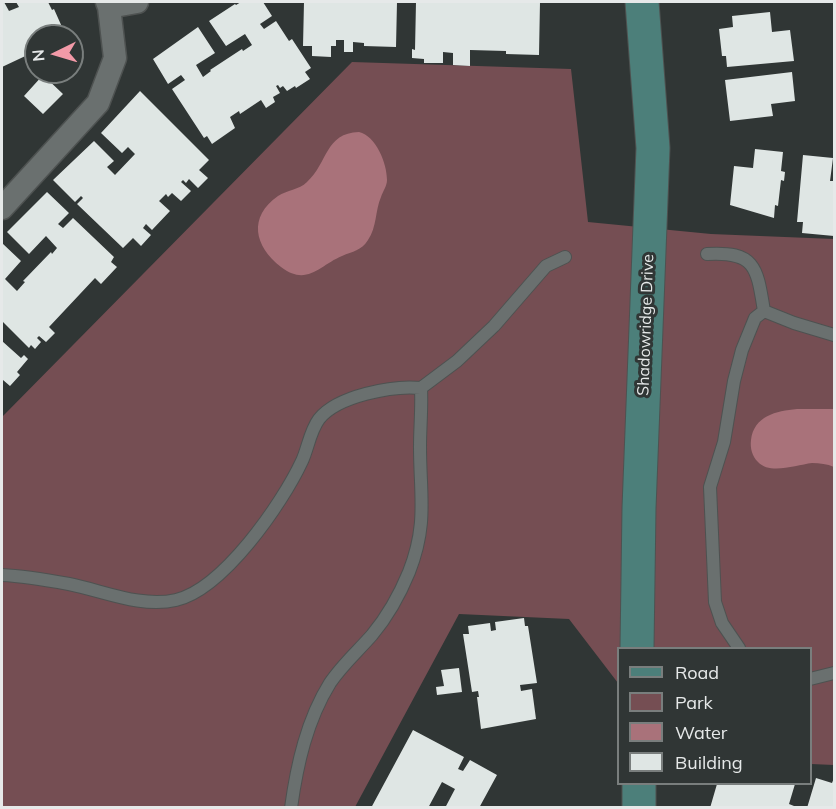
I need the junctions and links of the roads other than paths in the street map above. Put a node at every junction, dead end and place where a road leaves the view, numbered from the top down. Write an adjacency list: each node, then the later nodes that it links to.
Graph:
1 (137, 2): 3 (street)
2 (642, 2): 11 (main road, Shadowridge Drive)
3 (108, 4): 4 (street)
4 (2, 208)
5 (707, 254): 7 (lane)
6 (565, 257): 9 (lane)
7 (764, 311): 8 (lane); 12 (lane)
8 (834, 335)
9 (420, 388): 10 (lane); 16 (lane)
10 (2, 575)
11 (637, 647)
12 (738, 647)
13 (834, 673): 14 (lane)
14 (812, 678)
15 (639, 785): 17 (main road)
16 (291, 807)
17 (639, 807)

